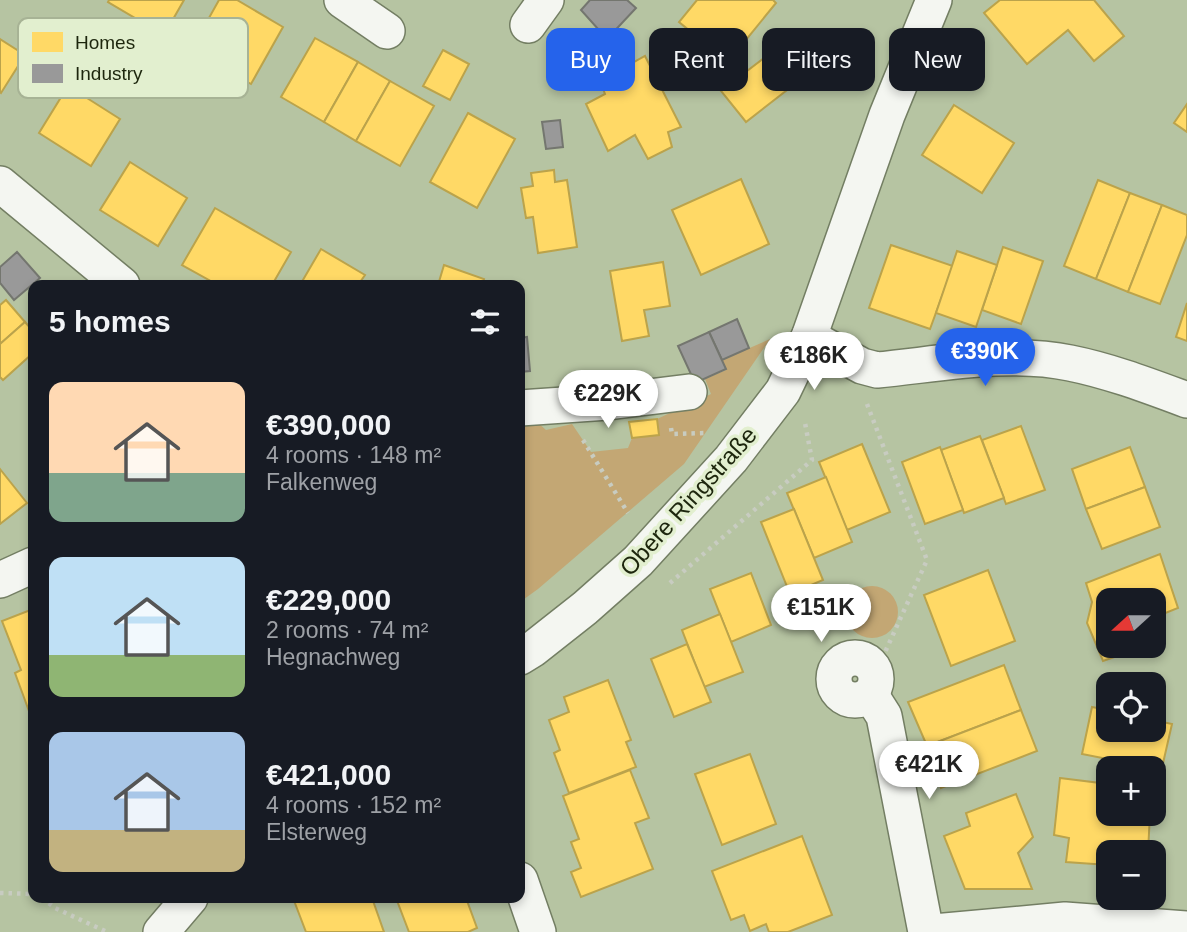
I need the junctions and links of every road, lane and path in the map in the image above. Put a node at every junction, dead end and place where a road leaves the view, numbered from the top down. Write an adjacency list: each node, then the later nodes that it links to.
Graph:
1 (342, 0): 3 (street)
2 (934, 0): 6 (street, Obere Ringstraße)
3 (387, 31)
4 (0, 184): 5 (street)
5 (116, 280)
6 (809, 337): 9 (street); 15 (street, Obere Ringstraße)
7 (863, 392): 16 (path)
8 (689, 393): 10 (street)
9 (1187, 400)
10 (565, 404): 11 (street); 12 (path)
11 (525, 408)
12 (628, 513)
13 (28, 567): 14 (street)
14 (0, 580)
15 (525, 654)
16 (873, 684): 26 (street)
17 (0, 893): 18 (path)
18 (28, 894)
19 (525, 894): 25 (street)
20 (48, 903): 23 (path)
21 (186, 903): 24 (street)
22 (1187, 929): 27 (street)
23 (107, 932)
24 (161, 932)
25 (538, 932)
26 (926, 932)
27 (934, 932)

